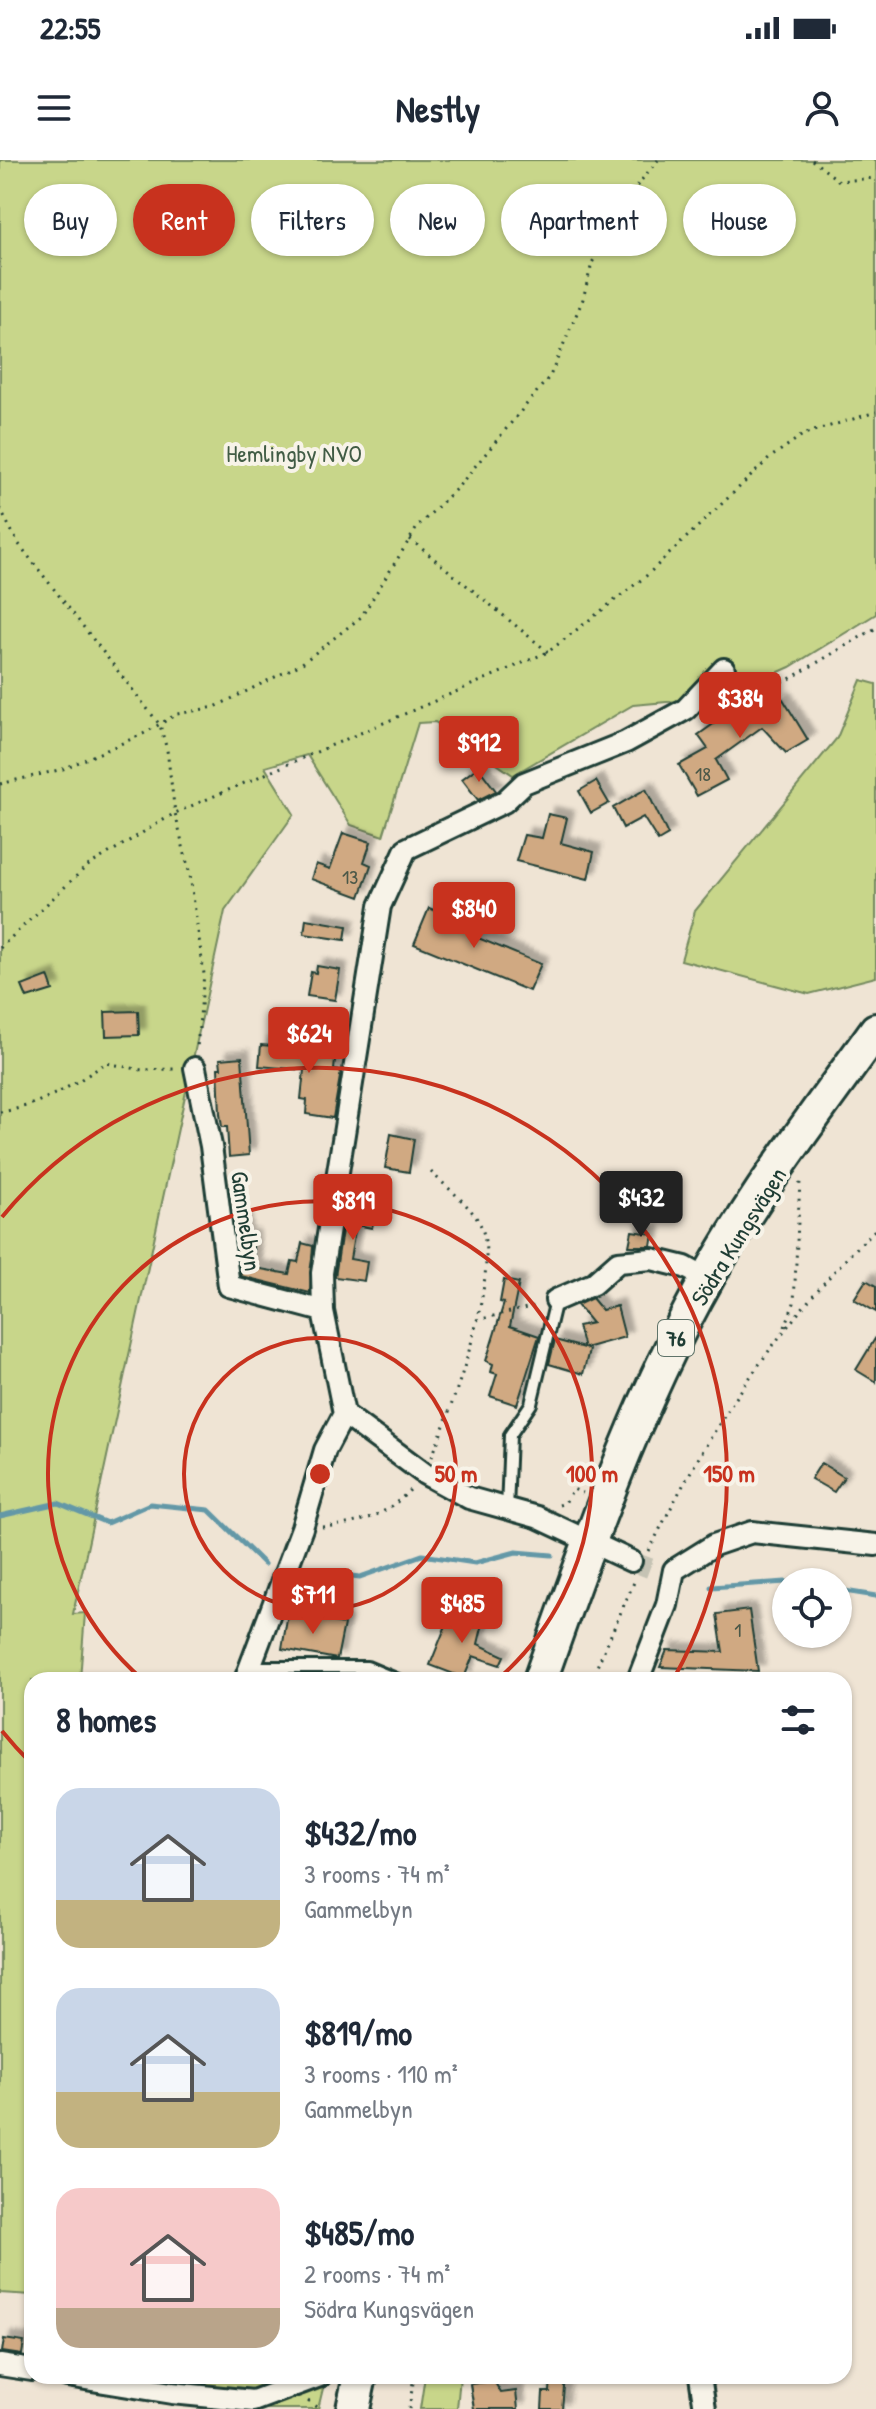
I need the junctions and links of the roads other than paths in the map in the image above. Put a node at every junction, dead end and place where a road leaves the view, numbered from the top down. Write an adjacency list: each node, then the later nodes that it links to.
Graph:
1 (724, 669): 6 (street)
2 (876, 1030): 4 (main road, Södra Kungsvägen / 76)
3 (195, 1068): 6 (street, Gammelbyn)
4 (707, 1279): 5 (street); 9 (main road, Södra Kungsvägen / 76)
5 (556, 1300): 8 (lane)
6 (323, 1311): 7 (street)
7 (344, 1414): 8 (street); 12 (street)
8 (507, 1510): 9 (street)
9 (591, 1541): 11 (street); 15 (main road, Södra Kungsvägen / 76)
10 (876, 1545): 11 (street)
11 (648, 1567): 16 (street)
12 (248, 1672)
13 (281, 1672): 14 (lane)
14 (379, 1672)
15 (543, 1672)
16 (641, 1672)
17 (0, 2365): 18 (street)
18 (24, 2369)
19 (116, 2384): 20 (street)
20 (299, 2384)
21 (358, 2384): 23 (main road)
22 (701, 2384): 24 (street)
23 (353, 2409)
24 (705, 2409)

